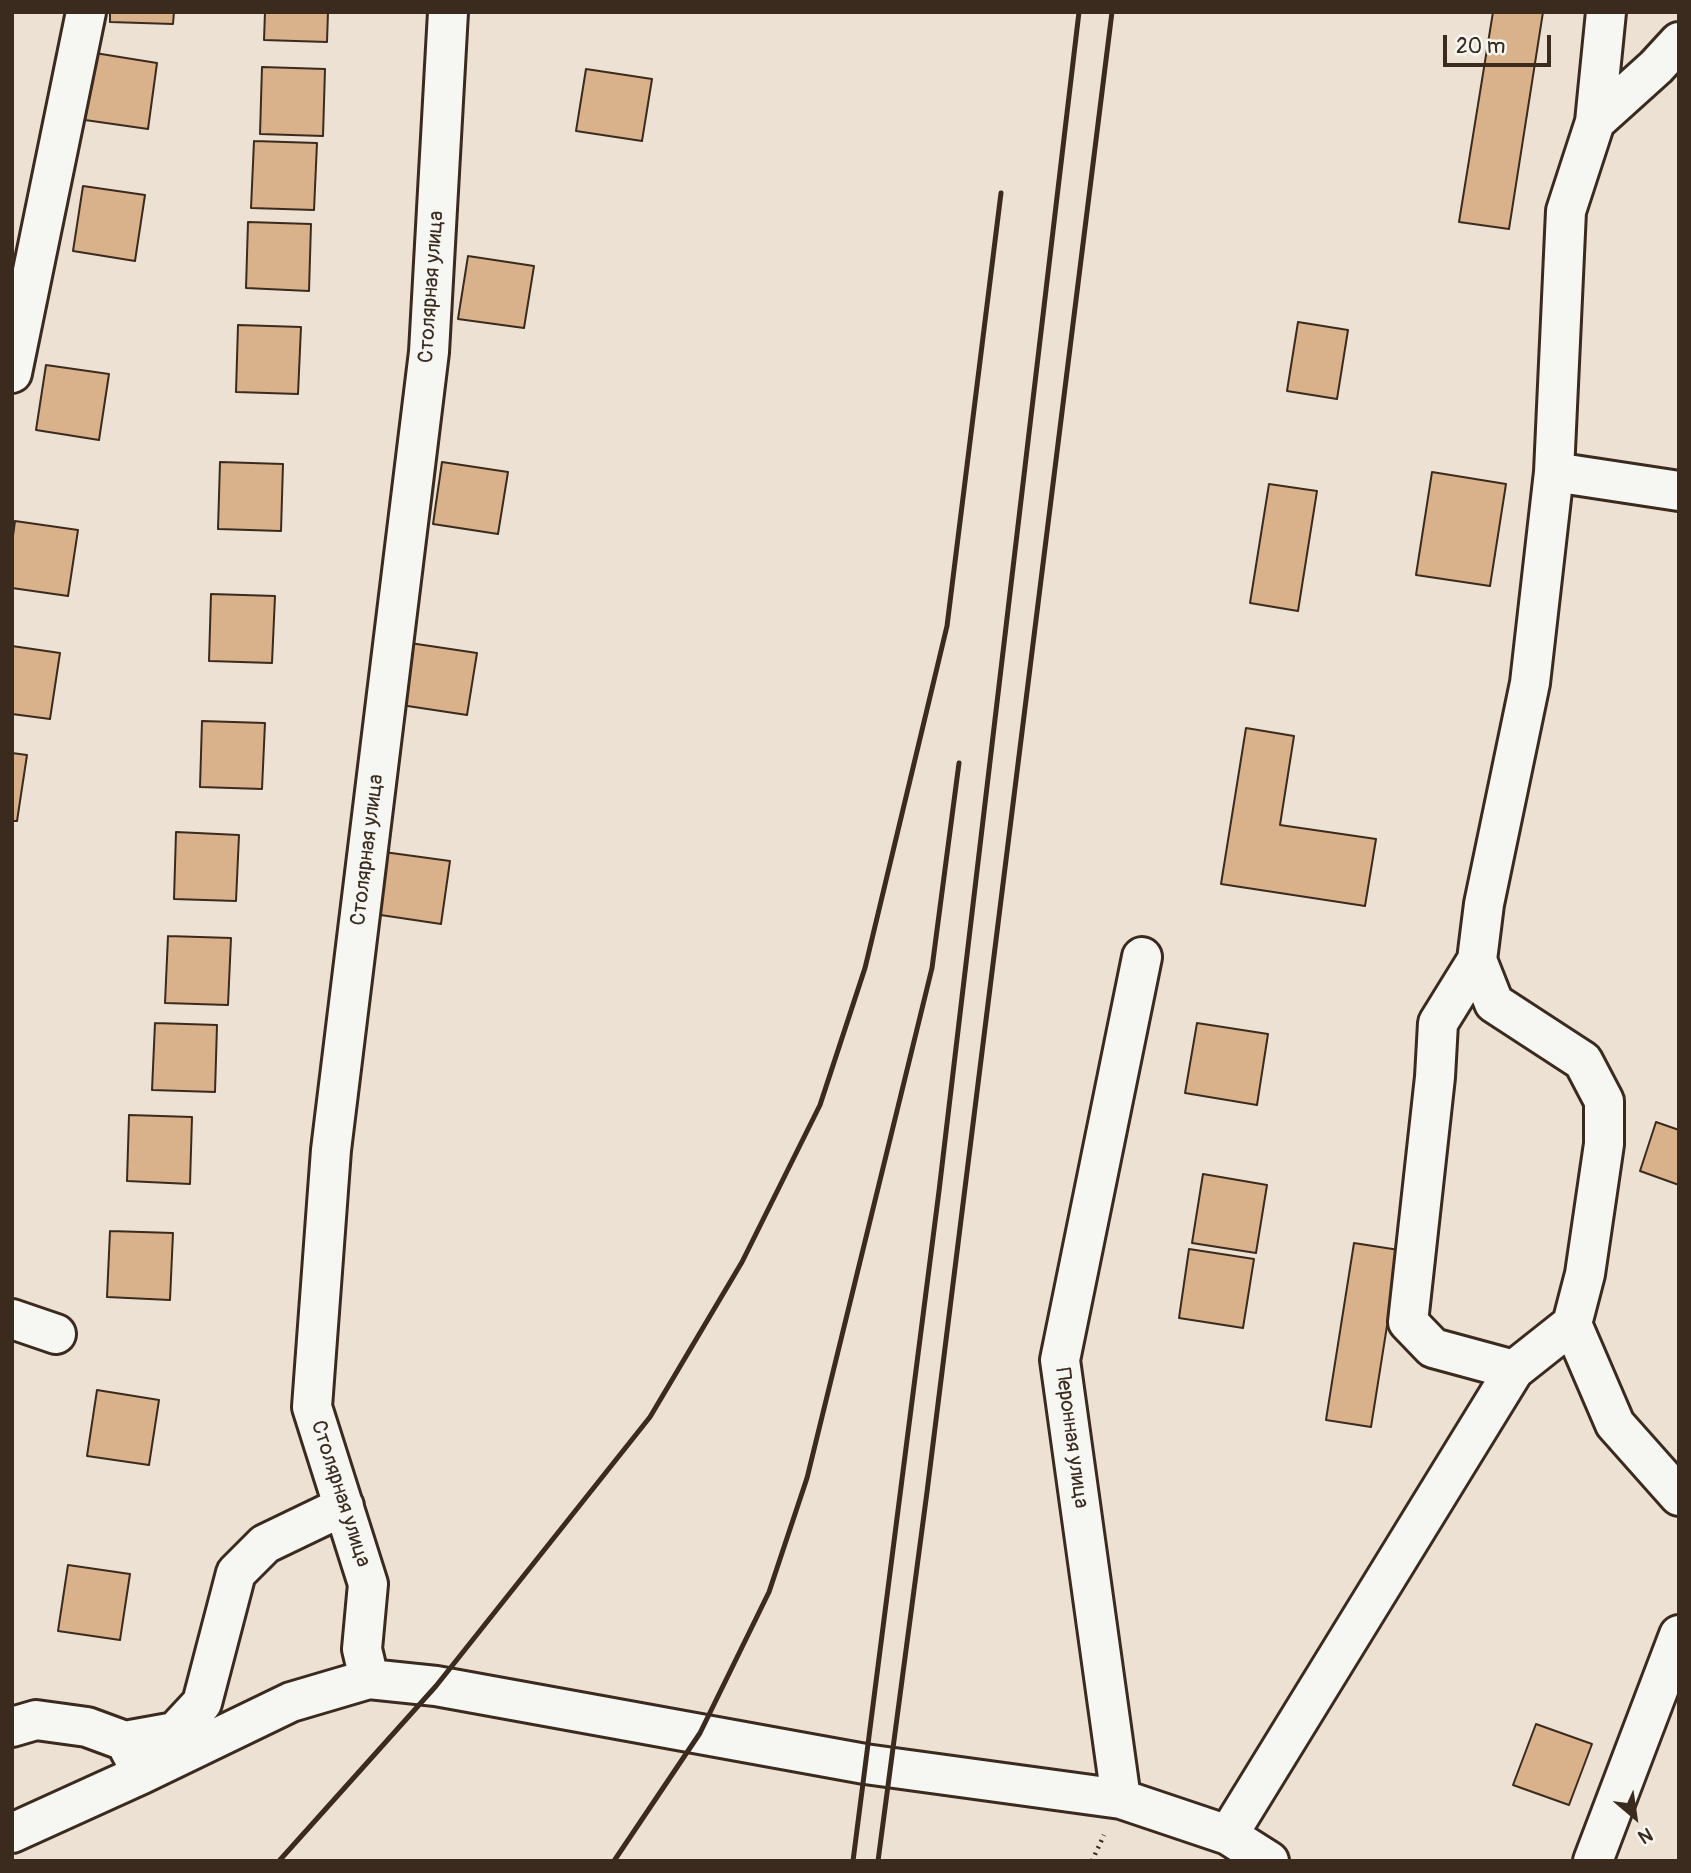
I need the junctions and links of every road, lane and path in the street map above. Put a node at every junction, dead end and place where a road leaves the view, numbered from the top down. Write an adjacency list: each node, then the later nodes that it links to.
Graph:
1 (86, 12): 6 (street)
2 (448, 12): 16 (street, Столярная улица)
3 (1606, 12): 5 (street)
4 (1679, 42): 5 (street)
5 (1595, 122): 7 (street)
6 (12, 373)
7 (1554, 472): 8 (street); 10 (street)
8 (1679, 491)
9 (1142, 957): 21 (street, Перонная улица)
10 (1477, 960): 12 (street); 14 (street)
11 (12, 1319): 13 (street)
12 (1572, 1324): 14 (street); 15 (street)
13 (56, 1334)
14 (1514, 1370): 23 (street)
15 (1679, 1496)
16 (344, 1506): 18 (street, Столярная улица); 20 (street)
17 (1679, 1635): 25 (street)
18 (369, 1679): 20 (street); 21 (street)
19 (12, 1727): 20 (street)
20 (133, 1757): 22 (street)
21 (1121, 1799): 23 (street)
22 (12, 1833)
23 (1228, 1835): 24 (street)
24 (1269, 1861)
25 (1593, 1861)

